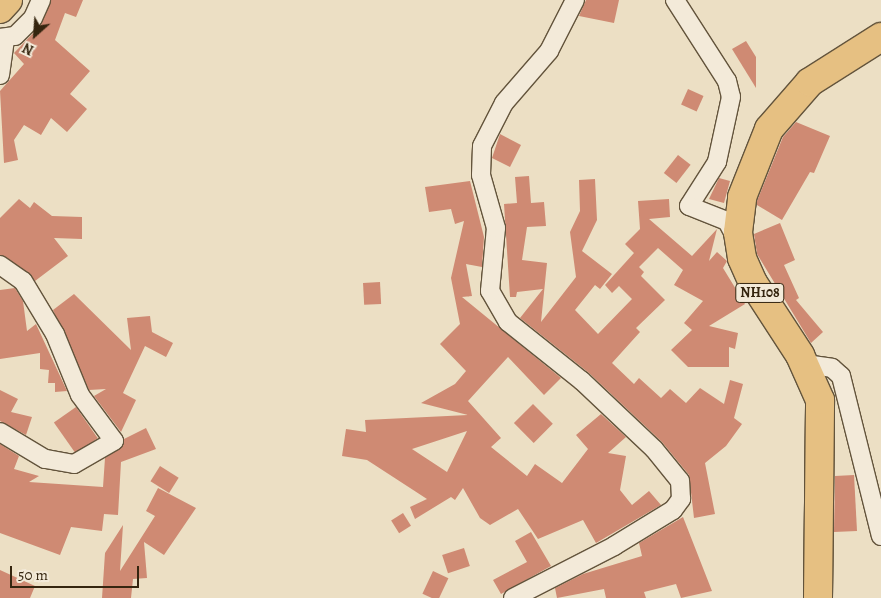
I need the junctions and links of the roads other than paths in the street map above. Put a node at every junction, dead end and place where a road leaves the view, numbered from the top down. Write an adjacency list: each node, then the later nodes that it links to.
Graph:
1 (8, 0): 5 (main road)
2 (41, 0): 7 (street)
3 (575, 0): 14 (street)
4 (675, 0): 9 (street)
5 (0, 9)
6 (881, 37): 9 (main road, NH108)
7 (3, 38): 8 (street)
8 (0, 75)
9 (741, 247): 11 (main road, NH108)
10 (0, 265): 12 (street)
11 (805, 364): 13 (street); 15 (main road, NH108)
12 (0, 432)
13 (881, 536)
14 (513, 598)
15 (818, 598)

